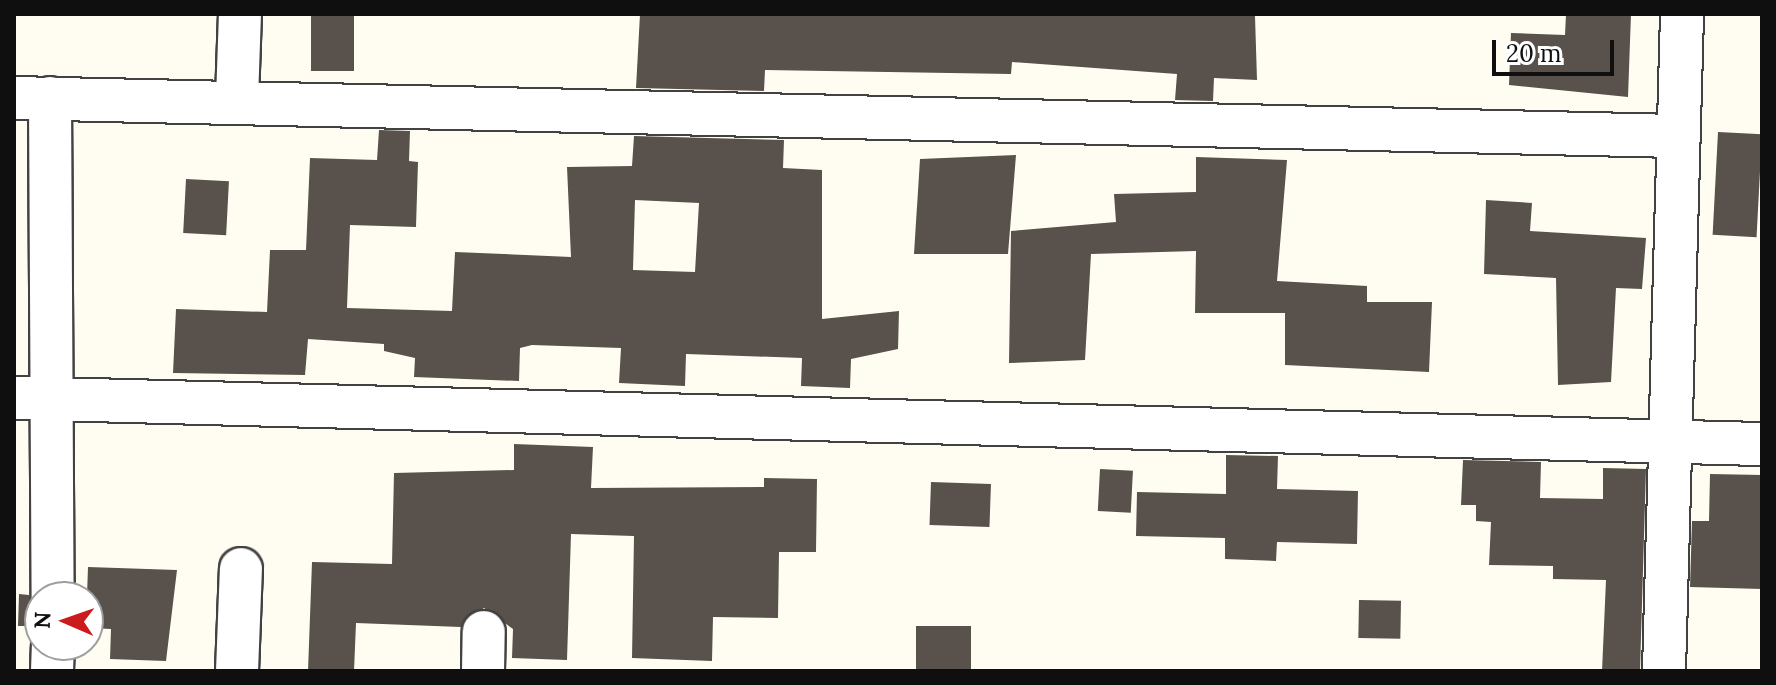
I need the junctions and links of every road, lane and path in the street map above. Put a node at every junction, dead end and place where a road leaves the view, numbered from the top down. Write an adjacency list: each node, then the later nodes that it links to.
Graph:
1 (240, 14): 4 (street)
2 (1682, 14): 5 (street)
3 (32, 98): 4 (street); 6 (street)
4 (237, 99): 5 (street)
5 (1678, 136): 7 (street)
6 (33, 399): 7 (street); 10 (street)
7 (1670, 442): 8 (street); 12 (street)
8 (1762, 444)
9 (241, 569): 11 (street)
10 (51, 581)
11 (237, 671)
12 (1664, 671)

